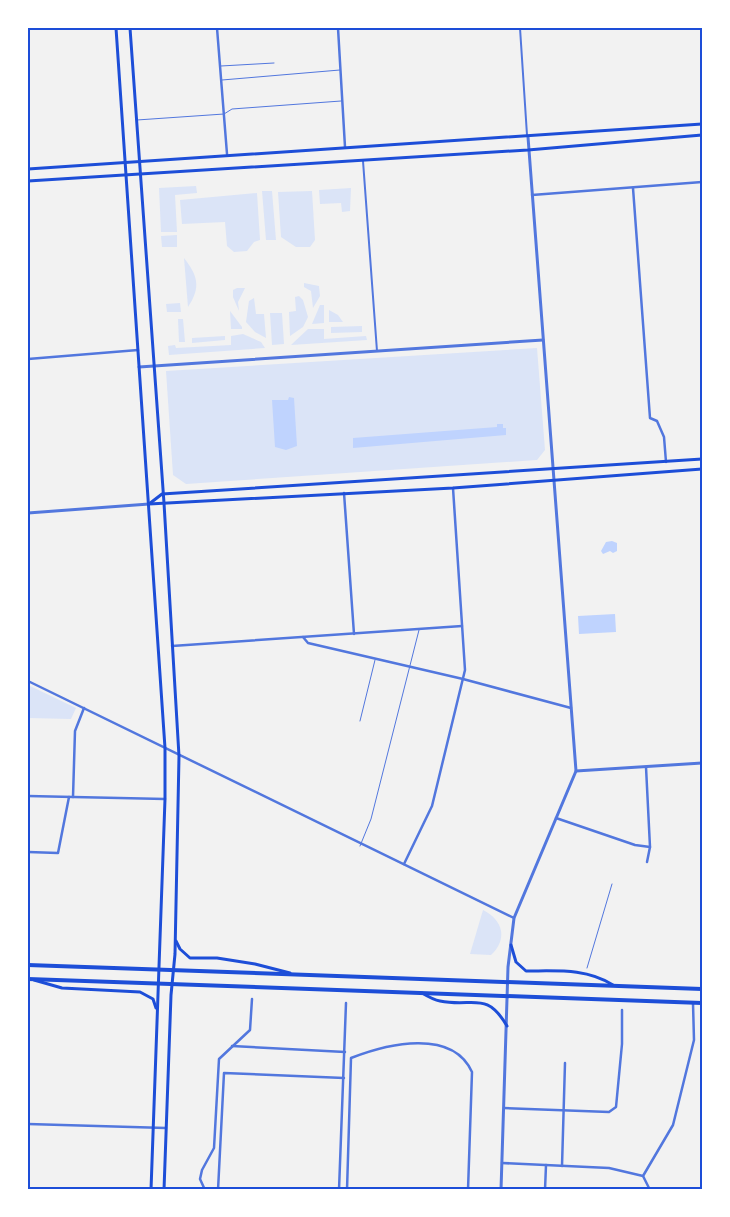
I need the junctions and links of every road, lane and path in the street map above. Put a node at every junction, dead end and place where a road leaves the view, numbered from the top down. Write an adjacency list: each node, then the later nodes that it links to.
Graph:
1 (116, 28): 21 (main road)
2 (130, 28): 12 (main road)
3 (217, 28): 7 (street)
4 (338, 28): 8 (street)
5 (520, 28): 15 (street)
6 (274, 63): 7 (lane)
7 (220, 66): 9 (street)
8 (340, 70): 9 (lane); 10 (street)
9 (222, 80): 11 (street)
10 (342, 100): 11 (lane); 16 (street)
11 (224, 114): 12 (lane); 18 (street)
12 (136, 120): 20 (main road)
13 (702, 124): 15 (main road)
14 (702, 135): 17 (main road)
15 (528, 138): 16 (main road); 17 (street)
16 (345, 147): 18 (main road)
17 (528, 150): 19 (main road); 28 (street)
18 (227, 154): 20 (main road)
19 (363, 159): 24 (main road); 31 (street)
20 (139, 160): 21 (main road); 24 (main road)
21 (124, 162): 22 (main road); 23 (main road)
22 (28, 168)
23 (126, 174): 24 (main road); 25 (main road); 30 (main road)
24 (139, 174): 33 (main road)
25 (28, 181)
26 (702, 182): 27 (street)
27 (633, 188): 28 (street); 36 (street)
28 (531, 195): 29 (street)
29 (543, 340): 31 (street); 38 (street)
30 (138, 350): 32 (street); 34 (main road)
31 (377, 351): 33 (street)
32 (28, 359)
33 (154, 366): 34 (street); 42 (main road)
34 (139, 367): 44 (main road)
35 (702, 459): 36 (main road)
36 (666, 462): 38 (main road)
37 (702, 469): 39 (main road)
38 (553, 470): 39 (street); 42 (main road)
39 (553, 481): 40 (main road); 56 (street)
40 (453, 488): 41 (main road); 46 (street)
41 (344, 493): 43 (main road); 48 (street)
42 (162, 494): 43 (main road); 44 (main road)
43 (164, 503): 44 (main road); 50 (main road)
44 (149, 504): 45 (street); 58 (main road)
45 (28, 514)
46 (462, 626): 47 (street); 53 (street)
47 (419, 629): 48 (street); 52 (lane)
48 (354, 634): 49 (street)
49 (303, 637): 50 (street); 51 (street)
50 (172, 646): 59 (main road)
51 (376, 659): 52 (street); 57 (lane)
52 (411, 667): 53 (street); 68 (lane)
53 (463, 679): 56 (street); 72 (street)
54 (28, 681): 55 (street)
55 (84, 708): 58 (street); 65 (street)
56 (571, 708): 62 (street)
57 (360, 721)
58 (165, 748): 59 (street); 66 (main road)
59 (179, 756): 68 (street); 75 (main road)
60 (702, 764): 61 (street)
61 (646, 767): 62 (street); 69 (street)
62 (576, 771): 67 (street)
63 (28, 796): 64 (street)
64 (69, 797): 65 (street); 70 (street)
65 (73, 797): 66 (street)
66 (165, 800): 79 (main road)
67 (556, 818): 69 (street); 74 (street)
68 (361, 845): 72 (street)
69 (650, 847): 71 (street)
70 (28, 852)
71 (647, 862)
72 (404, 864): 74 (street)
73 (612, 884): 78 (lane)
74 (514, 918): 76 (street)
75 (175, 940): 80 (main road); 81 (main road)
76 (511, 945): 83 (street); 86 (main road)
77 (28, 965): 79 (main road)
78 (587, 968)
79 (158, 970): 80 (main road); 84 (main road)
80 (173, 972): 81 (main road); 85 (main road)
81 (298, 975): 83 (main road)
82 (28, 979): 84 (main road); 95 (main road)
83 (507, 982): 86 (main road); 89 (street)
84 (158, 983): 85 (main road); 95 (main road)
85 (172, 984): 88 (main road); 105 (main road)
86 (613, 986): 87 (main road)
87 (702, 989)
88 (421, 993): 89 (main road); 96 (main road)
89 (507, 996): 91 (main road); 96 (street)
90 (252, 999): 97 (street)
91 (693, 1002): 93 (main road); 109 (street)
92 (346, 1003): 98 (street)
93 (702, 1003)
94 (622, 1010): 102 (street)
95 (157, 1012): 104 (main road)
96 (507, 1026): 101 (street)
97 (232, 1046): 98 (street); 112 (street)
98 (345, 1052): 100 (street)
99 (565, 1063): 102 (street)
100 (344, 1078): 113 (street); 114 (street)
101 (504, 1108): 102 (street); 106 (street)
102 (564, 1110): 108 (street)
103 (28, 1124): 104 (street)
104 (154, 1128): 105 (street); 110 (main road)
105 (168, 1128): 111 (main road)
106 (502, 1163): 107 (street); 117 (street)
107 (546, 1165): 108 (street); 118 (street)
108 (562, 1166): 109 (street)
109 (643, 1176): 119 (street)
110 (151, 1190)
111 (164, 1190)
112 (205, 1190)
113 (218, 1190)
114 (339, 1190)
115 (347, 1190): 116 (street)
116 (468, 1190)
117 (501, 1190)
118 (545, 1190)
119 (650, 1190)

